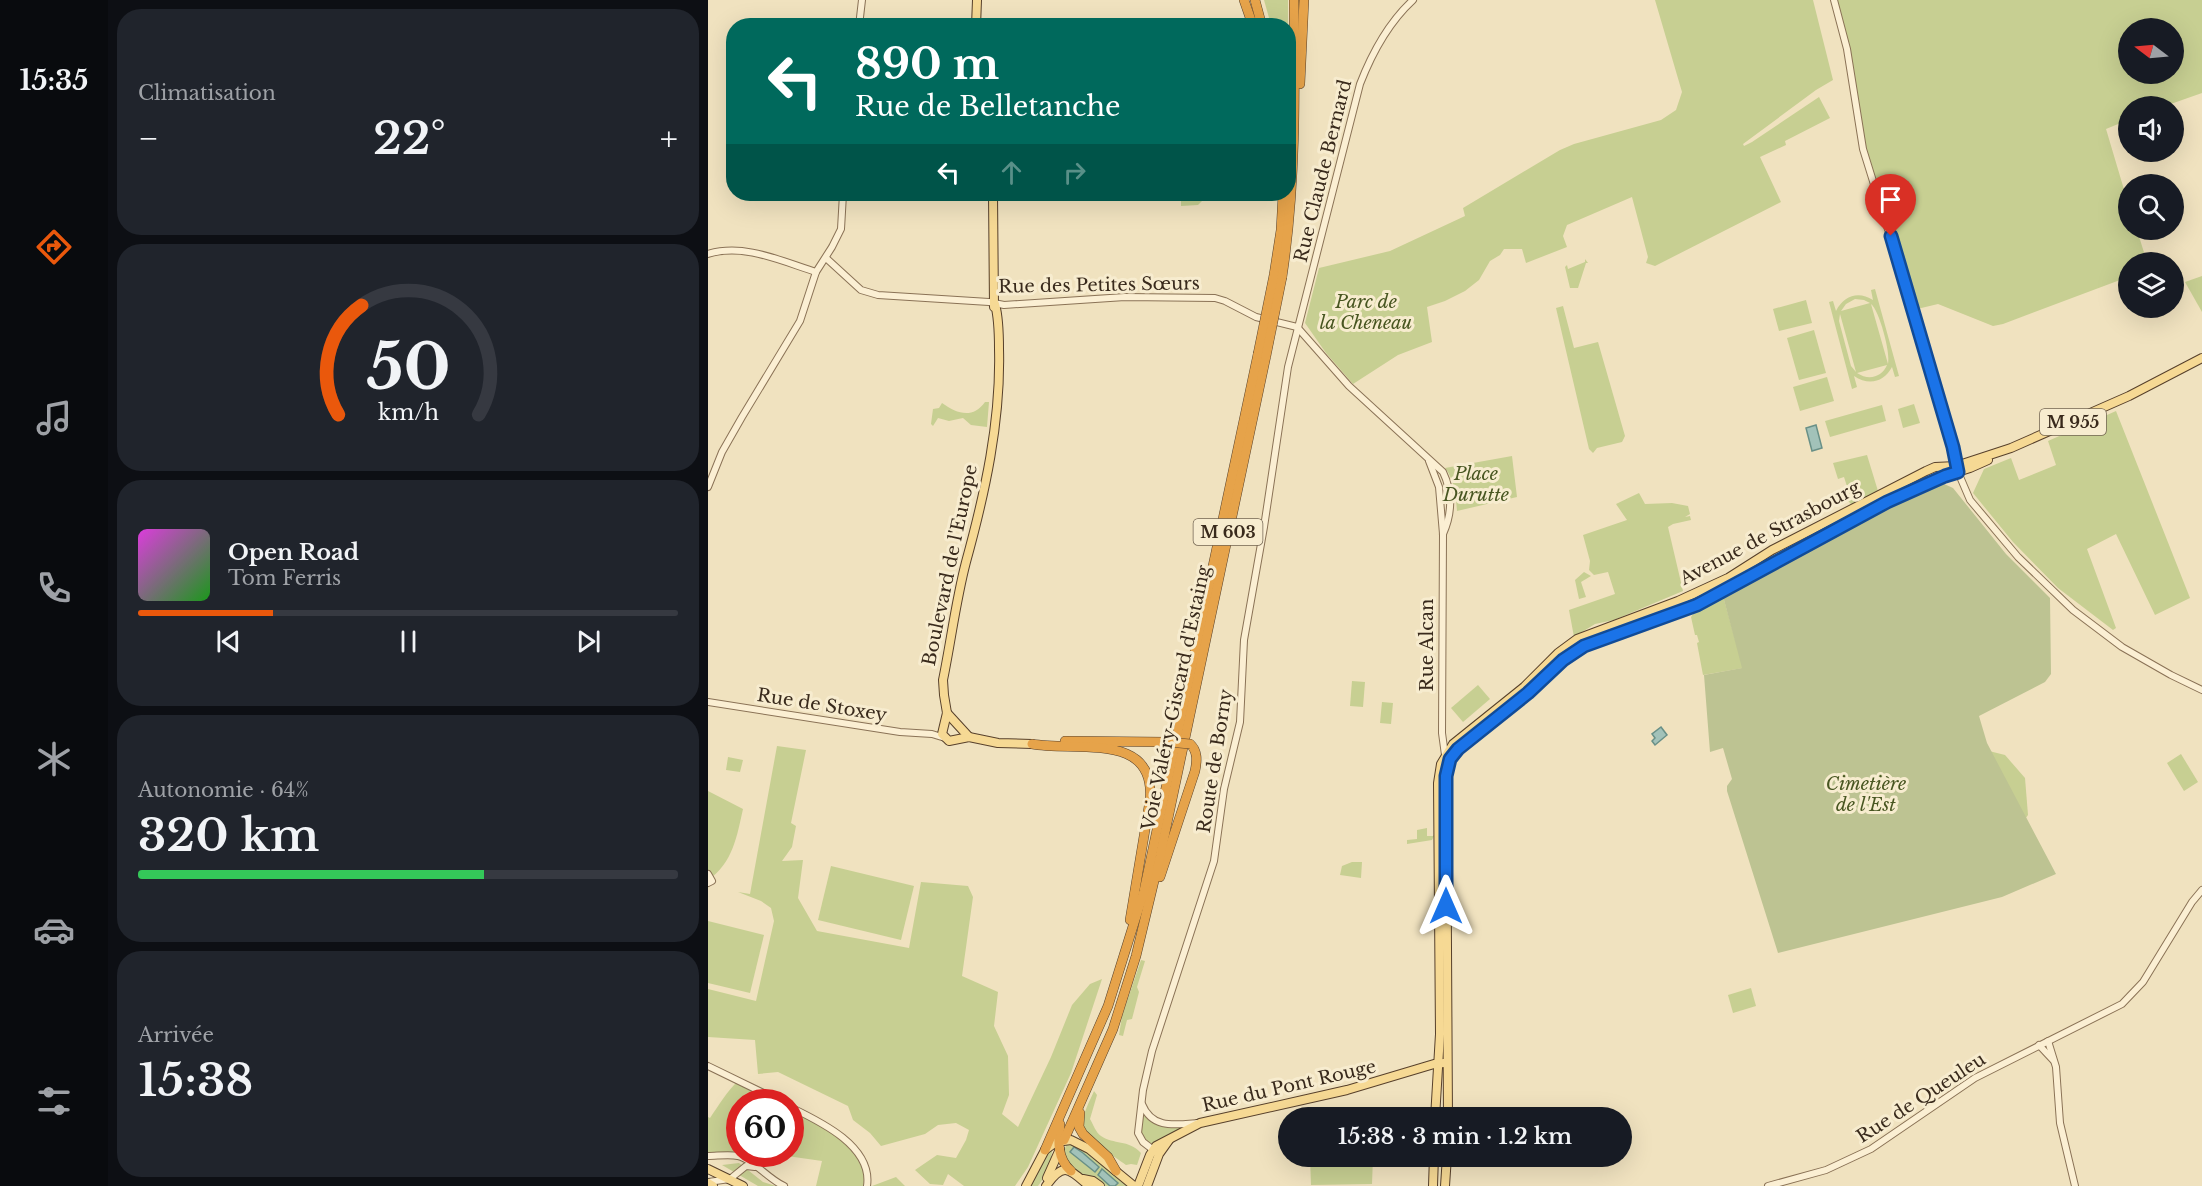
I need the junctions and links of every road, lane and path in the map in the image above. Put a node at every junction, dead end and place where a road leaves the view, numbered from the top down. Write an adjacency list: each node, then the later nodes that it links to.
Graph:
1 (862, 0): 9 (street)
2 (977, 0): 10 (main road)
3 (1244, 0): 11 (highway)
4 (1255, 0): 12 (highway)
5 (1294, 0): 13 (highway, Voie Valéry-Giscard d'Estaing / M 603)
6 (1304, 0): 14 (highway)
7 (1413, 0): 26 (street, Rue Claude Bernard)
8 (1834, 0): 30 (street)
9 (860, 18)
10 (976, 18)
11 (1250, 18)
12 (1260, 18)
13 (1294, 18)
14 (1296, 127)
15 (843, 201): 19 (street)
16 (993, 201): 25 (main road, Boulevard de l'Europe)
17 (1282, 201): 24 (highway, Voie Valéry-Giscard d'Estaing / M 603)
18 (1290, 201): 24 (highway, Voie Valéry-Giscard d'Estaing / M 603)
19 (832, 247): 21 (street); 22 (street)
20 (708, 254): 23 (street)
21 (826, 258): 22 (street, Rue des Petites Sœurs); 23 (street)
22 (834, 264): 25 (street, Rue des Petites Sœurs)
23 (816, 272): 31 (street)
24 (1278, 276): 27 (highway, Voie Valéry-Giscard d'Estaing / M 603, bridge)
25 (995, 304): 26 (street, Rue des Petites Sœurs); 39 (main road, Boulevard de l'Europe)
26 (1297, 327): 29 (street); 62 (street, Route de Borny)
27 (1262, 355): 52 (highway, Voie Valéry-Giscard d'Estaing / M 603); 53 (highway, Voie Valéry-Giscard d'Estaing / M 603)
28 (2202, 358): 30 (main road, Avenue de Strasbourg / M 955)
29 (1429, 460): 32 (street); 33 (street)
30 (1957, 469): 35 (main road, Avenue de Strasbourg / M 955); 36 (main road, Avenue de Strasbourg / M 955); 37 (street)
31 (708, 487)
32 (1442, 516): 33 (street); 34 (street)
33 (1449, 521): 34 (street)
34 (1443, 534): 48 (street, Rue Alcan)
35 (1678, 601): 36 (main road); 48 (main road, Avenue de Strasbourg / M 955)
36 (1680, 611): 57 (main road, Avenue de Strasbourg / M 955)
37 (2202, 690)
38 (708, 702): 43 (street, Rue de Stoxey)
39 (947, 713): 40 (main road); 41 (main road, Boulevard de l'Europe)
40 (955, 722): 41 (main road); 42 (main road)
41 (944, 726): 43 (street); 45 (main road, Boulevard de l'Europe)
42 (961, 730): 44 (main road); 46 (main road)
43 (932, 734): 45 (street, Rue de Stoxey)
44 (969, 737): 46 (main road); 47 (main road)
45 (945, 738): 46 (main road)
46 (957, 740)
47 (1032, 744): 52 (highway, bridge); 53 (highway)
48 (1445, 755): 57 (main road, Avenue de Strasbourg / M 955)
49 (708, 874): 50 (street)
50 (710, 882)
51 (2202, 890): 54 (street, Rue de Queuleu)
52 (1147, 913): 63 (highway, Voie Valéry-Giscard d'Estaing / M 603)
53 (1122, 966): 67 (highway, Voie Valéry-Giscard d'Estaing / M 603)
54 (2048, 1041): 55 (street, Rue de Queuleu); 56 (street)
55 (2039, 1045): 56 (street); 95 (street, Rue de Queuleu)
56 (2054, 1060): 96 (street)
57 (1444, 1063): 59 (main road, Rue du Pont Rouge); 60 (main road, M 955); 65 (main road, M 955)
58 (708, 1066): 61 (street)
59 (1416, 1071): 60 (main road); 68 (main road, Rue du Pont Rouge)
60 (1437, 1080): 64 (main road, M 955)
61 (755, 1089)
62 (1142, 1102): 68 (street); 71 (street, Route de Borny)
63 (1081, 1103): 69 (highway, Voie Valéry-Giscard d'Estaing / M 603); 79 (highway)
64 (1436, 1107)
65 (1447, 1107)
66 (804, 1114): 86 (street)
67 (1060, 1119): 69 (highway); 70 (highway, Voie Valéry-Giscard d'Estaing / M 603)
68 (1200, 1123): 71 (main road, Rue du Pont Rouge)
69 (1061, 1145): 70 (main road); 79 (main road); 80 (highway); 88 (main road, M 603)
70 (1045, 1150): 87 (main road, M 603)
71 (1156, 1152): 91 (main road); 92 (main road)
72 (726, 1155): 73 (street)
73 (708, 1156)
74 (745, 1167): 81 (street)
75 (755, 1167): 85 (street)
76 (1434, 1167): 93 (main road)
77 (1446, 1167): 94 (main road)
78 (708, 1169): 81 (main road)
79 (1116, 1171): 91 (main road)
80 (1075, 1175): 88 (main road, M 603); 89 (main road); 90 (main road)
81 (730, 1179): 82 (street); 84 (main road)
82 (708, 1182): 83 (main road)
83 (713, 1186)
84 (743, 1186)
85 (783, 1186)
86 (867, 1186)
87 (1026, 1186)
88 (1044, 1186)
89 (1089, 1186)
90 (1100, 1186)
91 (1136, 1186)
92 (1147, 1186)
93 (1433, 1186)
94 (1445, 1186)
95 (1768, 1186)
96 (2075, 1186)

